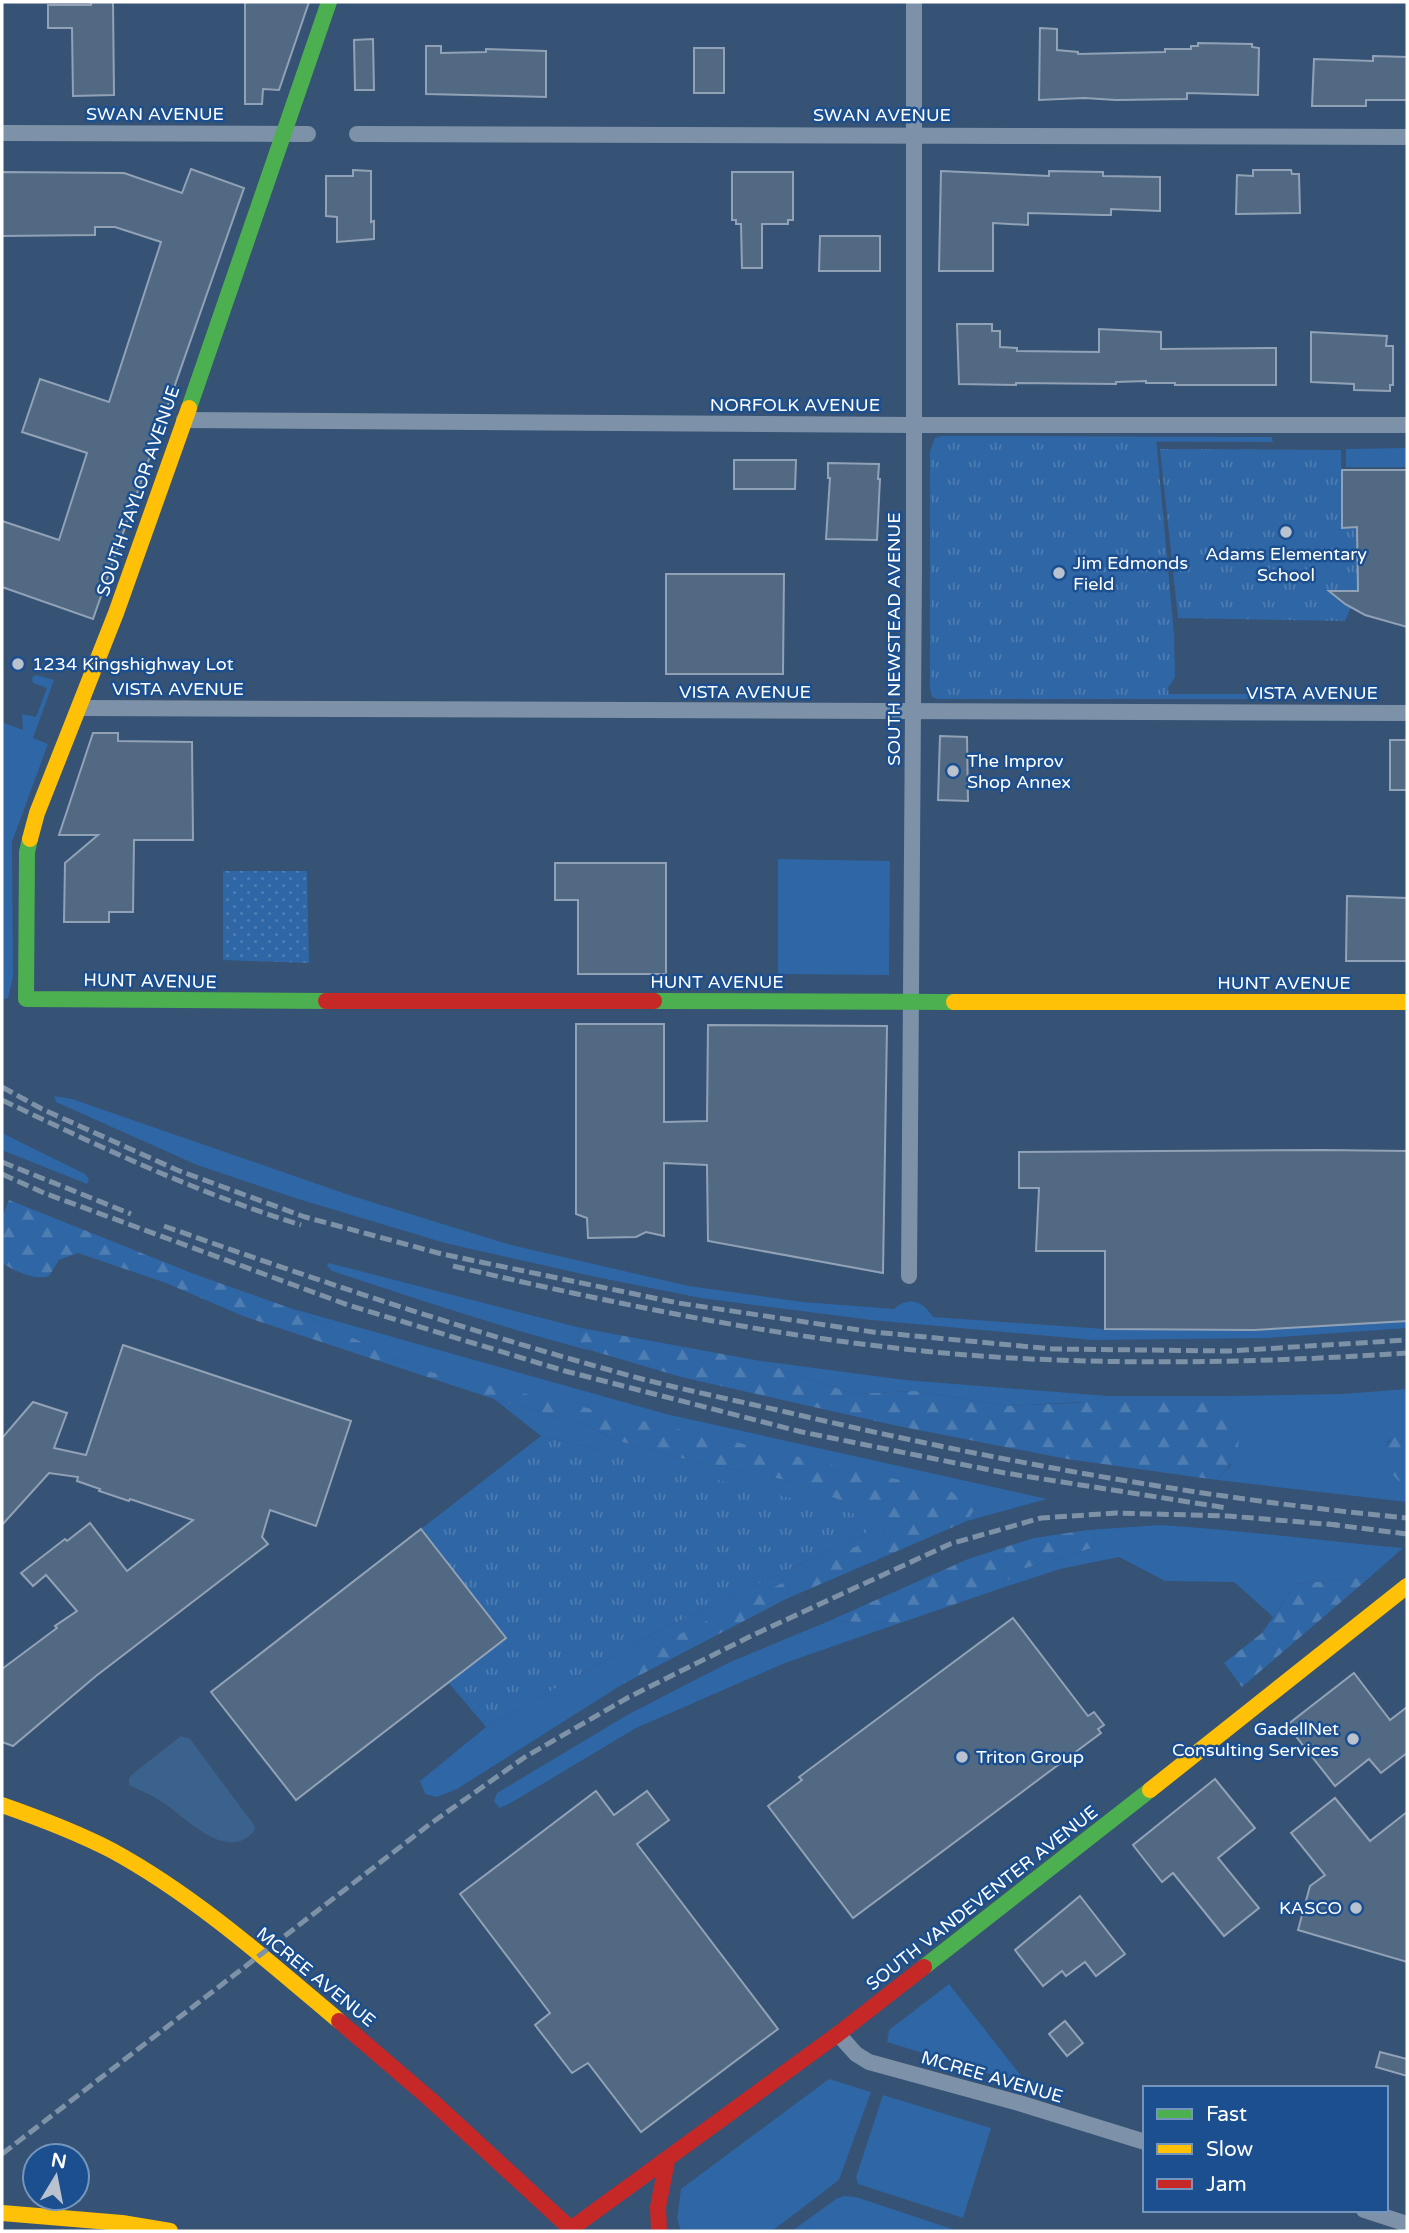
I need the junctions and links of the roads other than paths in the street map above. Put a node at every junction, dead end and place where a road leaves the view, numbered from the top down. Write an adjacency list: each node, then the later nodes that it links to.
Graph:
1 (329, 2): 4 (main road, SOUTH TAYLOR AVENUE)
2 (914, 2): 7 (street, SOUTH NEWSTEAD AVENUE)
3 (2, 132): 4 (street, SWAN AVENUE)
4 (281, 134): 5 (street, SWAN AVENUE); 9 (main road, SOUTH TAYLOR AVENUE)
5 (308, 134)
6 (357, 134): 7 (street, SWAN AVENUE)
7 (913, 135): 8 (street, SWAN AVENUE); 10 (street, SOUTH NEWSTEAD AVENUE)
8 (1407, 137)
9 (184, 420): 10 (street, NORFOLK AVENUE); 12 (main road, SOUTH TAYLOR AVENUE)
10 (914, 425): 11 (street, NORFOLK AVENUE); 13 (street, SOUTH NEWSTEAD AVENUE)
11 (1407, 425)
12 (82, 708): 13 (street, VISTA AVENUE); 15 (main road, SOUTH TAYLOR AVENUE)
13 (914, 712): 14 (street, VISTA AVENUE); 16 (street, SOUTH NEWSTEAD AVENUE)
14 (1407, 713)
15 (26, 999): 16 (main road, HUNT AVENUE)
16 (911, 1002): 17 (main road, HUNT AVENUE); 18 (street, SOUTH NEWSTEAD AVENUE)
17 (1407, 1002)
18 (909, 1276)
19 (1407, 1586): 21 (main road, SOUTH VANDEVENTER AVENUE)
20 (2, 1805): 28 (main road, MCREE AVENUE)
21 (838, 2034): 22 (street, MCREE AVENUE); 23 (main road, SOUTH VANDEVENTER AVENUE)
22 (1143, 2141)
23 (667, 2161): 28 (main road, SOUTH VANDEVENTER AVENUE); 29 (main road)
24 (1370, 2212): 26 (street)
25 (2, 2213): 27 (main road)
26 (1407, 2224)
27 (170, 2231)
28 (571, 2231)
29 (659, 2231)

